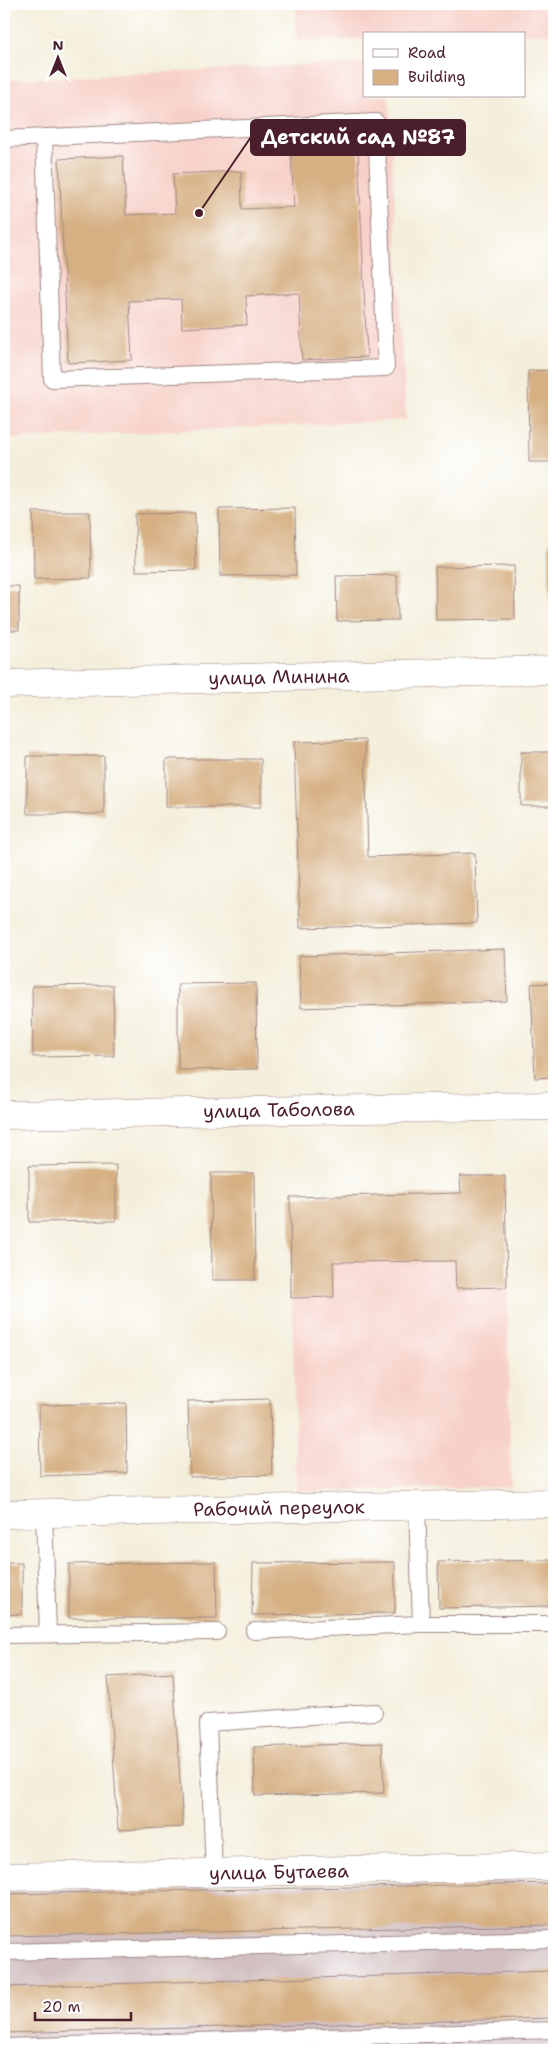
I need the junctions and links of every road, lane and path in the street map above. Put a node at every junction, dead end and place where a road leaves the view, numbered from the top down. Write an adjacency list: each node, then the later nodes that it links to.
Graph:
1 (44, 137): 1 (lane); 2 (lane)
2 (4, 139)
3 (554, 670): 4 (street, улица Минина)
4 (4, 684)
5 (554, 1106): 6 (street, улица Таболова)
6 (4, 1115)
7 (554, 1503): 8 (street, Рабочий переулок)
8 (417, 1506): 9 (street, Рабочий переулок); 11 (lane)
9 (44, 1513): 10 (street, Рабочий переулок); 16 (lane)
10 (4, 1514)
11 (421, 1624): 12 (lane); 13 (lane)
12 (554, 1624)
13 (254, 1631)
14 (217, 1632): 16 (lane)
15 (4, 1635): 16 (lane)
16 (48, 1635)
17 (374, 1712): 19 (lane)
18 (554, 1866): 19 (street, улица Бутаева)
19 (214, 1873): 20 (street, улица Бутаева)
20 (4, 1877)
21 (554, 1939): 22 (lane)
22 (4, 1952)
23 (554, 2030): 24 (lane)
24 (381, 2043): 25 (lane)
25 (4, 2046)

